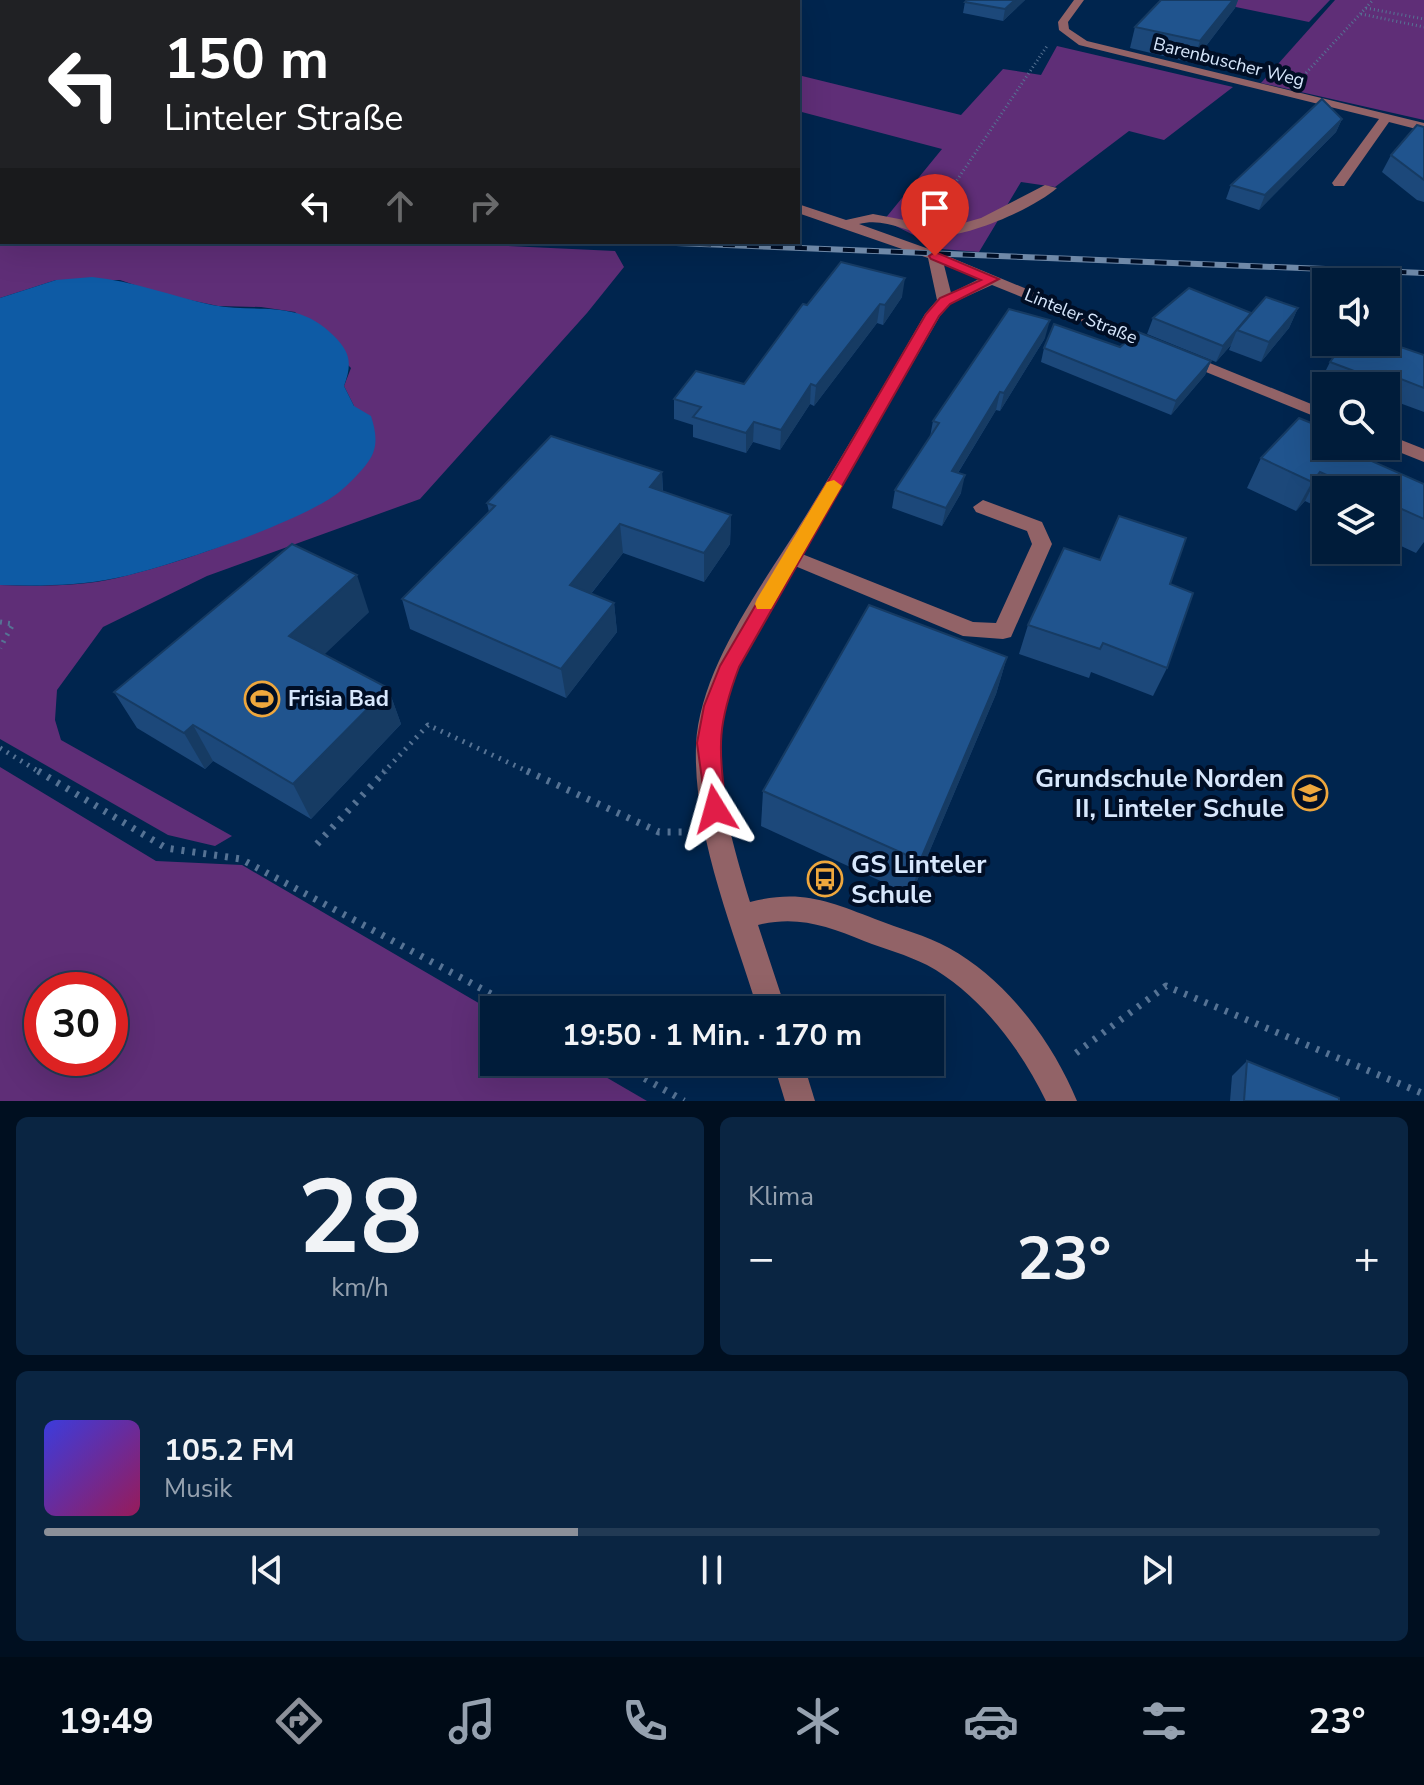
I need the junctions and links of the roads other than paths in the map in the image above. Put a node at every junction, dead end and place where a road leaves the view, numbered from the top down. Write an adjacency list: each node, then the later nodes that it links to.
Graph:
1 (1079, 0): 2 (street, Barenbuscher Weg)
2 (1386, 118): 3 (street, Barenbuscher Weg); 4 (street)
3 (1424, 127)
4 (1339, 183)
5 (1050, 188): 7 (street)
6 (800, 209): 7 (street, Linteler Straße)
7 (848, 224): 8 (street, Linteler Straße)
8 (930, 254): 9 (street, Linteler Straße); 10 (street)
9 (992, 279): 10 (street); 11 (street, Linteler Straße)
10 (945, 301): 15 (street)
11 (1312, 410)
12 (1400, 446): 13 (street)
13 (1424, 456)
14 (983, 507): 15 (street)
15 (791, 557): 16 (street)
16 (743, 916): 17 (street); 20 (street)
17 (768, 996)
18 (792, 1076): 19 (street)
19 (800, 1101)
20 (1062, 1101)

